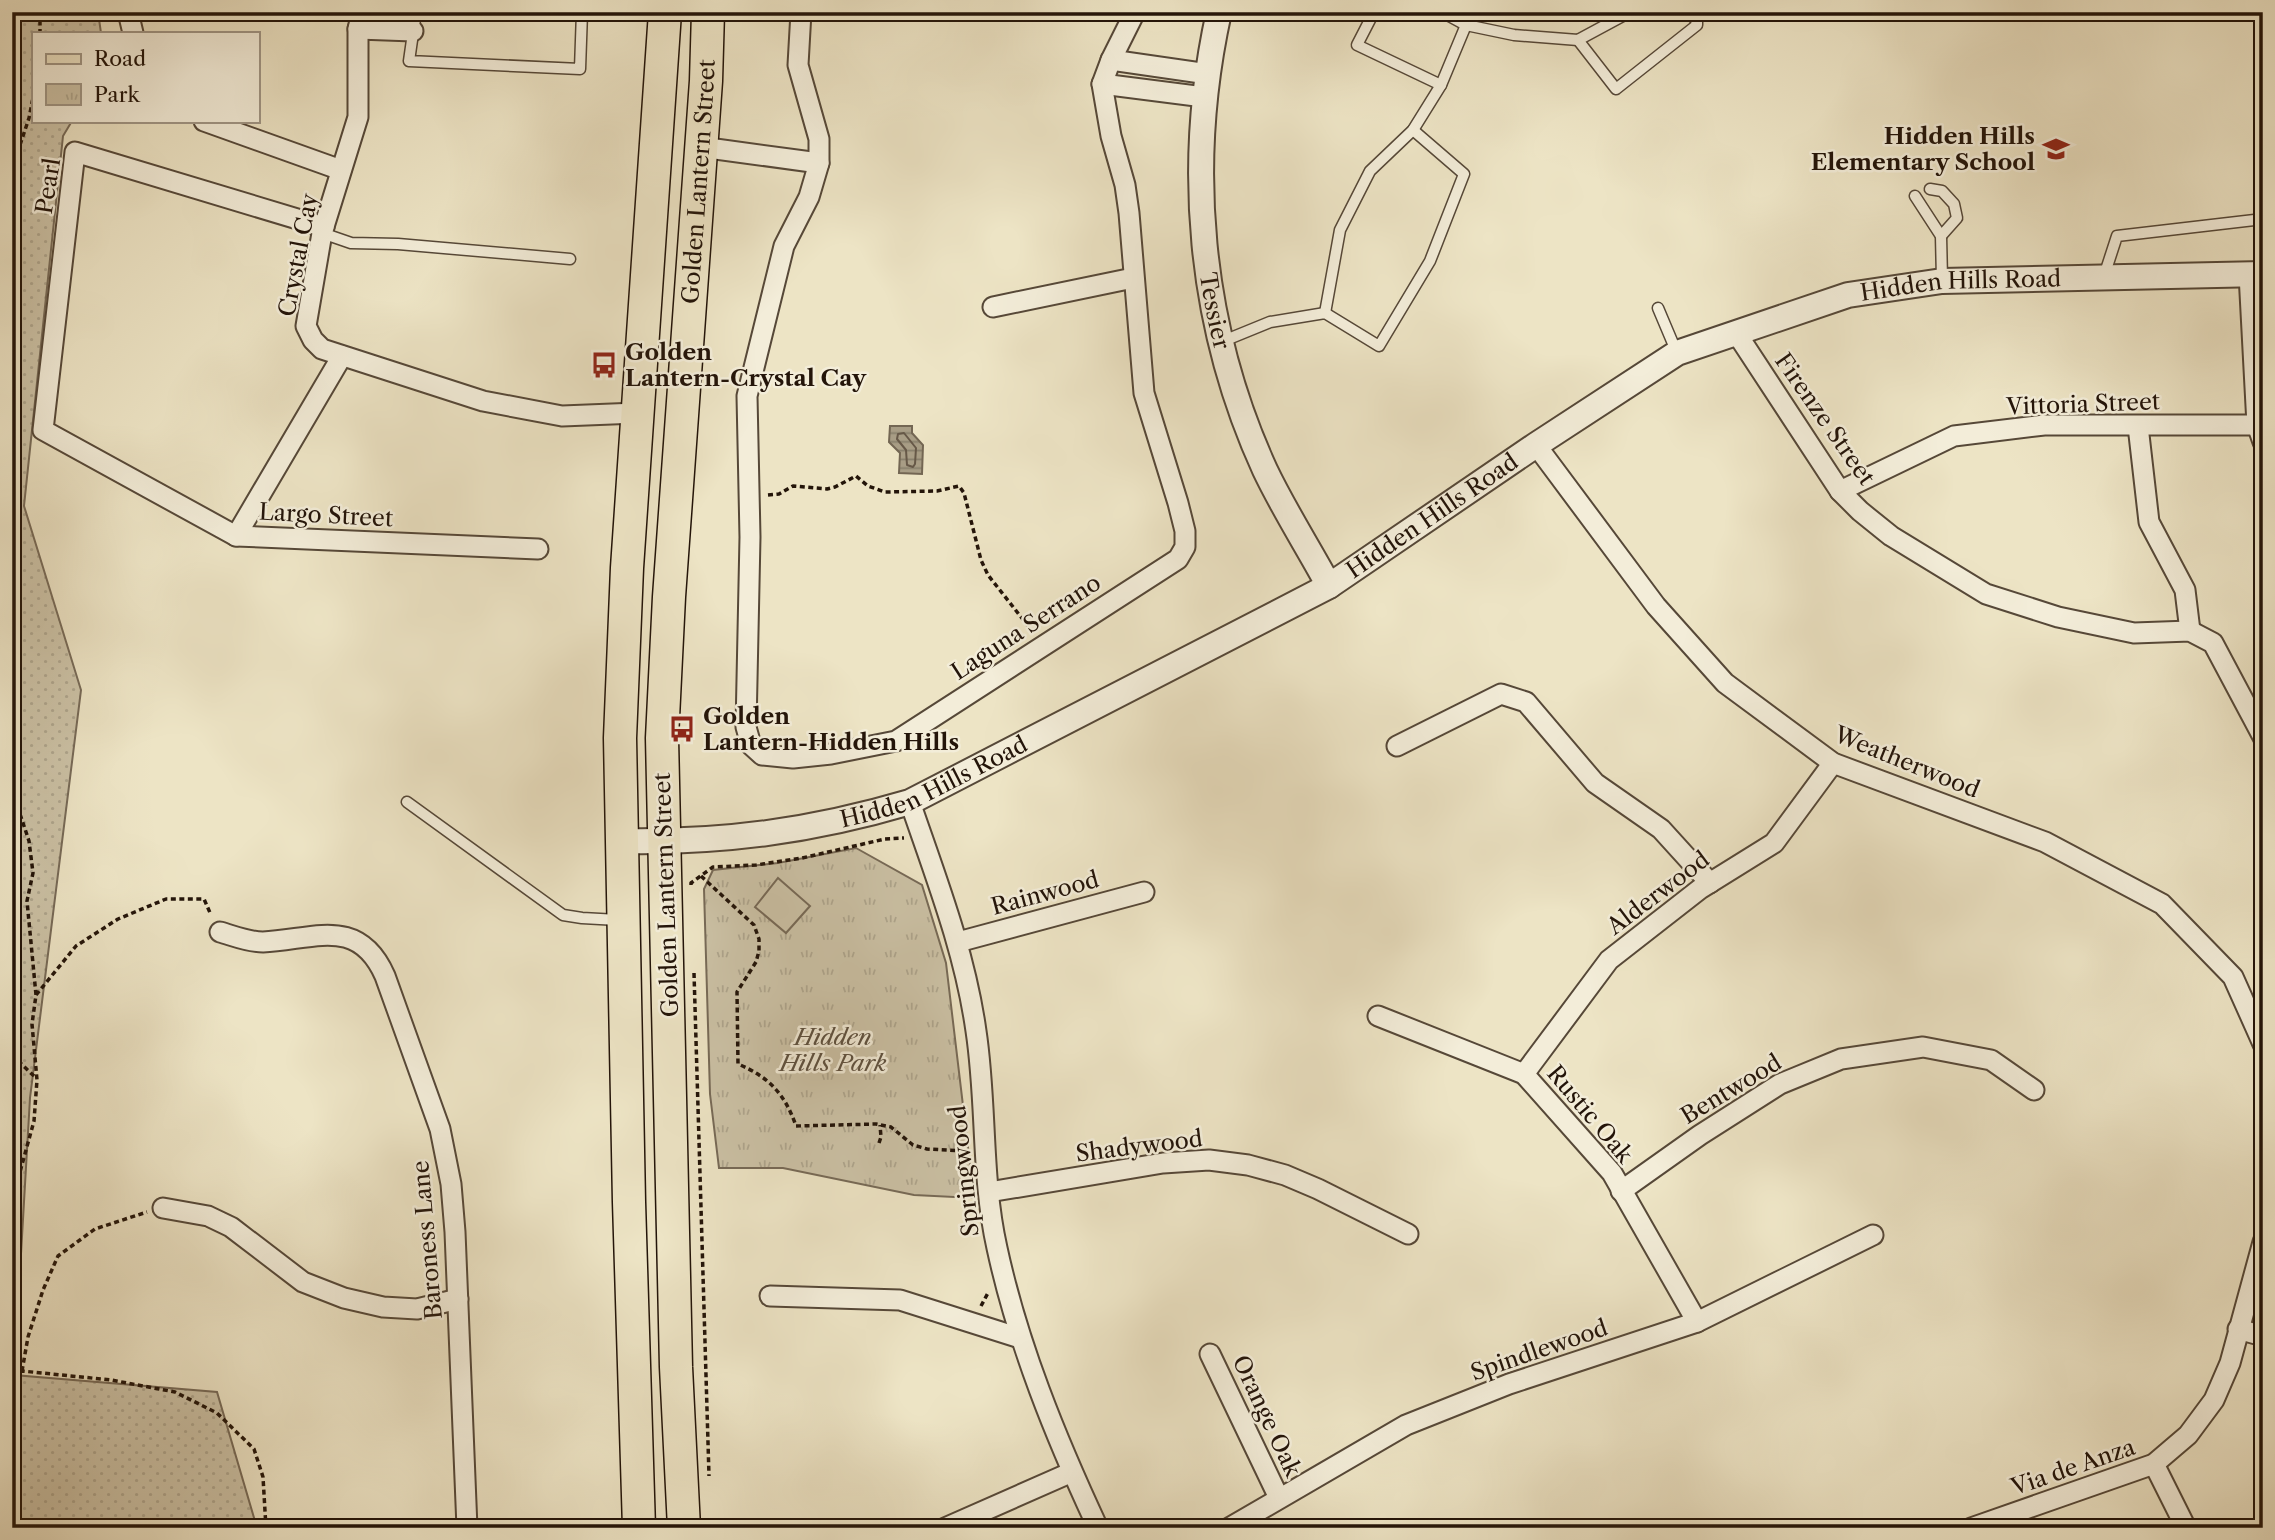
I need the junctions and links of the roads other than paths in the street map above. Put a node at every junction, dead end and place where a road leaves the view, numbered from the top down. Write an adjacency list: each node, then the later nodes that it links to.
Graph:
1 (128, 12): 16 (street)
2 (582, 12): 14 (lane)
3 (665, 12): 44 (main road, Golden Lantern Street)
4 (708, 12): 24 (main road, Golden Lantern Street)
5 (801, 12): 25 (street, Laguna Serrano)
6 (1135, 12): 18 (street)
7 (1219, 12): 20 (street, Tessier)
8 (1374, 12): 21 (lane)
9 (1442, 12): 15 (lane)
10 (1465, 12): 15 (lane)
11 (1630, 12): 17 (lane)
12 (1688, 12): 17 (lane)
13 (360, 20): 14 (street); 26 (street, Crystal Cay)
14 (414, 22)
15 (1466, 25): 17 (lane); 21 (lane)
16 (133, 32)
17 (1578, 40)
18 (1111, 60): 19 (street); 20 (street)
19 (1102, 84): 20 (street); 35 (street, Laguna Serrano)
20 (1206, 85): 41 (street, Tessier)
21 (1441, 85): 23 (lane)
22 (207, 122): 26 (street)
23 (1413, 130): 39 (lane); 39 (lane)
24 (701, 147): 25 (street); 59 (main road, Golden Lantern Street)
25 (819, 163): 35 (street, Laguna Serrano)
26 (341, 170): 30 (street, Crystal Cay)
27 (1930, 189): 31 (lane)
28 (1915, 196): 31 (lane)
29 (2263, 219): 34 (lane)
30 (323, 230): 32 (lane); 43 (street, Crystal Cay); 49 (street, Pearl)
31 (1941, 236): 36 (lane)
32 (570, 259)
33 (2256, 274): 34 (street, Hidden Hills Road); 46 (street)
34 (2103, 277): 36 (street, Hidden Hills Road)
35 (1133, 278): 37 (street)
36 (1942, 281): 40 (street, Hidden Hills Road)
37 (993, 307)
38 (1658, 308): 42 (lane)
39 (1325, 313): 41 (lane)
40 (1737, 334): 42 (street, Hidden Hills Road); 48 (street, Firenze Street)
41 (1221, 342): 51 (street, Tessier)
42 (1677, 354): 47 (street, Hidden Hills Road)
43 (342, 356): 44 (street, Crystal Cay); 49 (street, Largo Street)
44 (637, 413): 58 (main road, Golden Lantern Street)
45 (2138, 426): 46 (street, Vittoria Street); 48 (street, Vittoria Street); 52 (street)
46 (2260, 434)
47 (1536, 445): 51 (street, Hidden Hills Road); 55 (street, Weatherwood)
48 (1840, 491): 52 (street, Firenze Street)
49 (236, 536): 50 (street, Largo Street)
50 (538, 549)
51 (1329, 586): 56 (street, Hidden Hills Road)
52 (2190, 631): 53 (street)
53 (2263, 737)
54 (1398, 746): 60 (street)
55 (1833, 764): 60 (street, Alderwood); 66 (street, Weatherwood)
56 (910, 802): 59 (street, Hidden Hills Road); 64 (street, Springwood)
57 (407, 803): 62 (lane)
58 (621, 841): 59 (street, Hidden Hills Road); 62 (main road, Golden Lantern Street)
59 (663, 842): 87 (main road, Golden Lantern Street)
60 (1710, 883): 67 (street, Alderwood)
61 (1144, 892): 64 (street, Rainwood)
62 (622, 920): 86 (main road, Golden Lantern Street)
63 (220, 932): 76 (street, Baroness Lane)
64 (958, 942): 70 (street, Springwood)
65 (1378, 1016): 67 (street, Rustic Oak)
66 (2263, 1044)
67 (1524, 1074): 69 (street, Rustic Oak)
68 (2034, 1090): 69 (street, Bentwood)
69 (1621, 1191): 77 (street, Rustic Oak)
70 (989, 1192): 72 (street, Shadywood); 80 (street, Springwood)
71 (163, 1208): 76 (street)
72 (1408, 1234)
73 (1873, 1235): 77 (street, Spindlewood)
74 (2263, 1242): 78 (street)
75 (770, 1296): 80 (street)
76 (458, 1299): 85 (street, Baroness Lane)
77 (1697, 1322): 84 (street, Spindlewood)
78 (2238, 1329): 79 (street); 82 (street, Via de Anza)
79 (2263, 1336)
80 (1020, 1338): 83 (street, Springwood)
81 (1210, 1354): 84 (street, Orange Oak)
82 (2154, 1464): 91 (street, Via de Anza); 92 (street)
83 (1072, 1472): 88 (street); 89 (street, Springwood)
84 (1279, 1498): 90 (street, Spindlewood)
85 (467, 1528)
86 (639, 1528)
87 (684, 1528)
88 (946, 1528)
89 (1098, 1528)
90 (1229, 1528)
91 (1971, 1528)
92 (2186, 1528)

